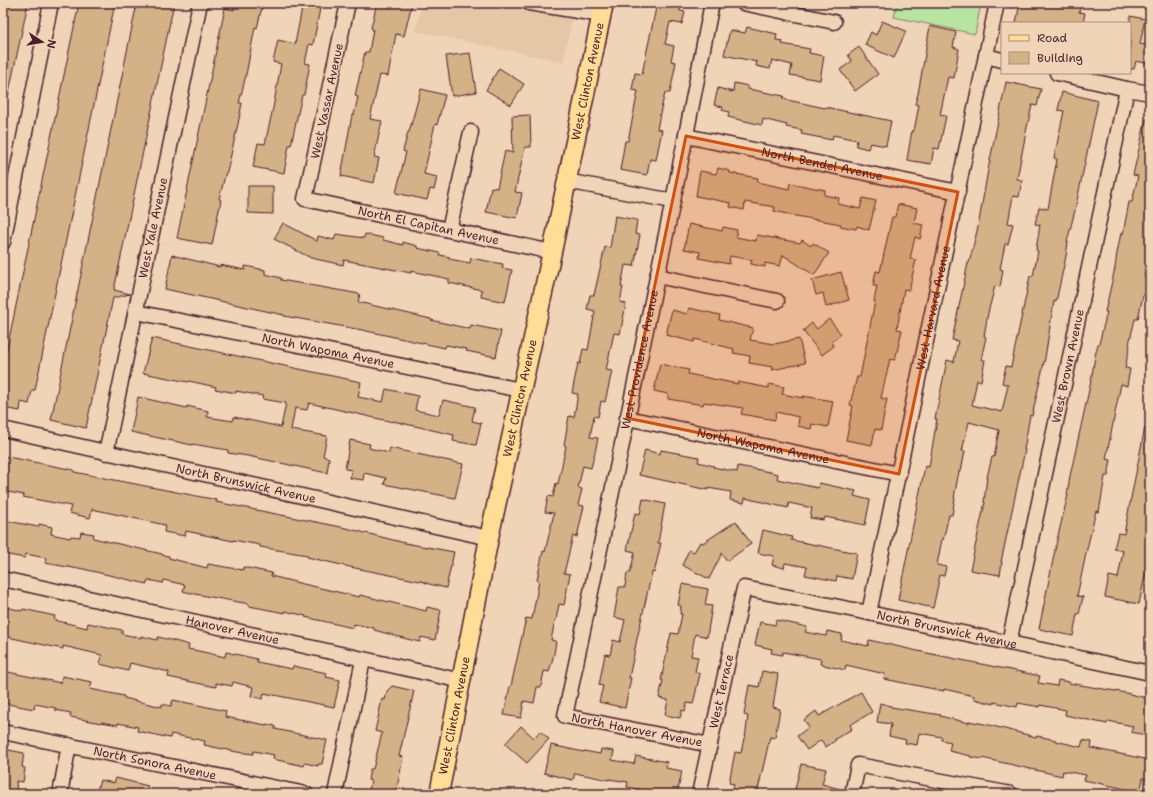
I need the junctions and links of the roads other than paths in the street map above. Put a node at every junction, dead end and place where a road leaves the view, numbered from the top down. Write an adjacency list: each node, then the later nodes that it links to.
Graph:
1 (51, 3): 23 (street)
2 (200, 3): 27 (street, West Yale Avenue)
3 (348, 3): 20 (street, West Vassar Avenue)
4 (529, 3): 8 (street)
5 (712, 3): 17 (street, West Providence Avenue)
6 (743, 3): 10 (street)
7 (997, 3): 11 (street, West Harvard Avenue)
8 (551, 5): 9 (street)
9 (603, 9): 18 (main road, West Clinton Avenue)
10 (834, 22)
11 (986, 56): 12 (street); 19 (street, West Harvard Avenue)
12 (1001, 60)
13 (1062, 74): 14 (street)
14 (1127, 89): 15 (street); 37 (street, West Brown Avenue)
15 (1150, 93)
16 (471, 132): 22 (street)
17 (686, 136): 19 (street, North Bendel Avenue); 21 (street, West Providence Avenue)
18 (566, 181): 21 (street); 24 (main road, West Clinton Avenue)
19 (958, 192): 32 (street, West Harvard Avenue)
20 (305, 199): 22 (street, North El Capitan Avenue)
21 (673, 201): 25 (street, West Providence Avenue)
22 (449, 230): 24 (street, North El Capitan Avenue)
23 (3, 242)
24 (552, 252): 28 (main road, West Clinton Avenue)
25 (657, 276): 26 (street); 29 (street, West Providence Avenue)
26 (777, 301)
27 (136, 312): 28 (street, North Wapoma Avenue); 31 (street, West Yale Avenue)
28 (521, 390): 33 (main road, West Clinton Avenue)
29 (627, 418): 32 (street, North Wapoma Avenue); 41 (street, West Providence Avenue)
30 (3, 429): 31 (street, North Brunswick Avenue)
31 (106, 453): 33 (street, North Brunswick Avenue)
32 (899, 474): 36 (street, West Harvard Avenue)
33 (489, 538): 40 (main road, West Clinton Avenue)
34 (3, 579): 38 (street, Hanover Avenue)
35 (744, 588): 36 (street, North Brunswick Avenue); 44 (street, West Terrace)
36 (870, 613): 37 (street, North Brunswick Avenue)
37 (1009, 644): 39 (street, North Brunswick Avenue)
38 (363, 660): 40 (street, Hanover Avenue); 48 (street)
39 (1150, 672)
40 (462, 681): 49 (main road, West Clinton Avenue)
41 (564, 716): 44 (street, North Hanover Avenue)
42 (3, 732): 43 (street, North Sonora Avenue)
43 (69, 745): 46 (street); 47 (street, North Sonora Avenue)
44 (710, 745): 50 (street, West Terrace)
45 (1002, 793): 51 (street)
46 (60, 794)
47 (306, 794)
48 (335, 794)
49 (438, 794)
50 (699, 794)
51 (852, 794)

